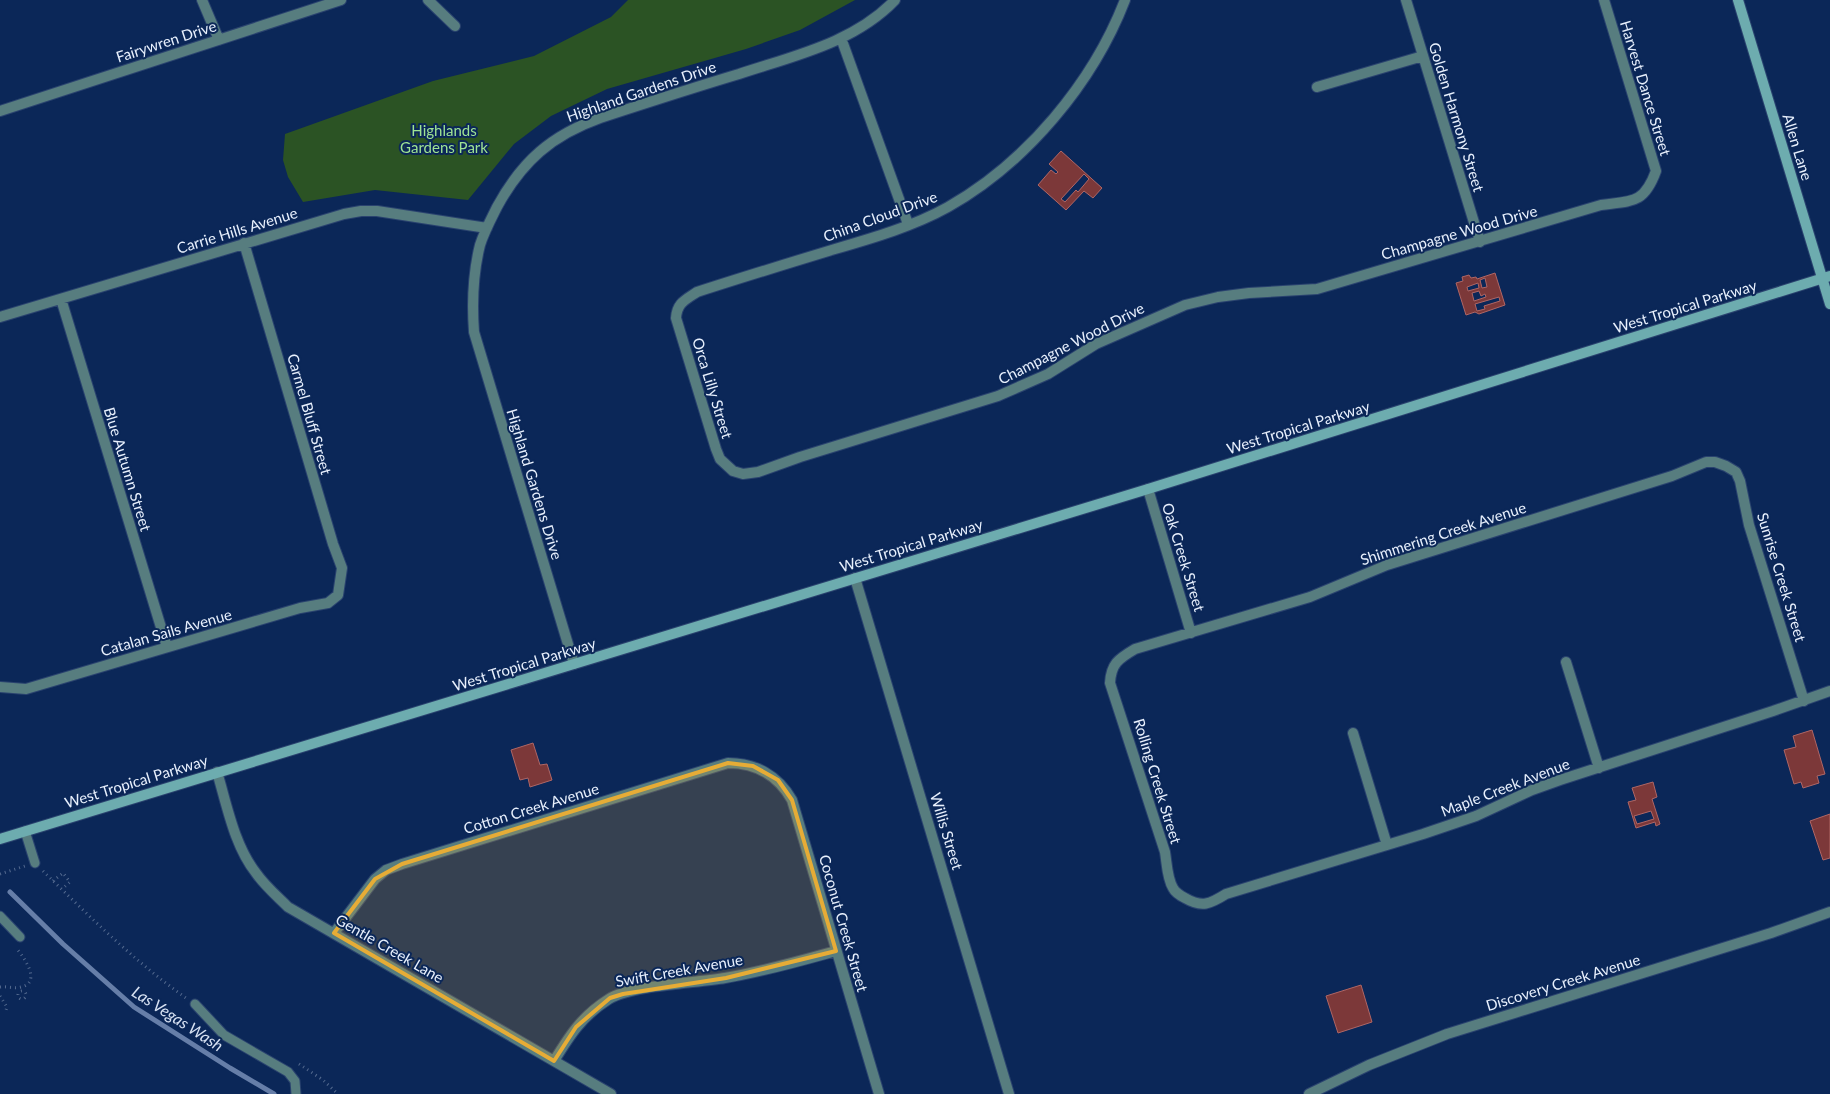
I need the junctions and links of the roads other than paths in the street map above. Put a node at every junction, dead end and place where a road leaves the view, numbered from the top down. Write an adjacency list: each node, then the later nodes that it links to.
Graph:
1 (202, 0): 11 (street)
2 (341, 0): 11 (street, Fairywren Drive)
3 (428, 0): 9 (street)
4 (895, 0): 10 (street, Highland Gardens Drive)
5 (1125, 0): 16 (street, China Cloud Drive)
6 (1406, 0): 12 (street, Golden Harmony Street)
7 (1604, 0): 15 (street, Harvest Dance Street)
8 (1738, 0): 20 (main road, Allen Lane)
9 (455, 26)
10 (841, 38): 16 (street); 17 (street, Highland Gardens Drive)
11 (219, 40): 14 (street, Fairywren Drive)
12 (1423, 56): 13 (street); 18 (street, Golden Harmony Street)
13 (1317, 87)
14 (0, 112)
15 (1651, 184): 18 (street, Champagne Wood Drive)
16 (908, 224): 23 (street, China Cloud Drive)
17 (486, 228): 19 (street, Carrie Hills Avenue); 34 (street, Highland Gardens Drive)
18 (1480, 242): 26 (street, Champagne Wood Drive)
19 (244, 243): 21 (street, Carrie Hills Avenue); 29 (street, Carmel Bluff Street)
20 (1826, 277): 22 (main road, Allen Lane); 27 (main road, West Tropical Parkway)
21 (61, 299): 24 (street, Carrie Hills Avenue); 31 (street, Blue Autumn Street)
22 (1830, 304)
23 (676, 309): 26 (street, Orca Lilly Street)
24 (0, 317)
25 (1726, 466): 30 (street, Shimmering Creek Avenue); 37 (street, Sunrise Creek Street)
26 (733, 471)
27 (1148, 489): 28 (main road, West Tropical Parkway); 30 (street, Oak Creek Street)
28 (856, 578): 34 (main road, West Tropical Parkway); 57 (street, Willis Street)
29 (338, 594): 31 (street, Catalan Sails Avenue)
30 (1191, 633): 33 (street, Shimmering Creek Avenue)
31 (167, 647): 35 (street, Catalan Sails Avenue)
32 (1566, 662): 39 (street)
33 (1115, 663): 46 (street, Rolling Creek Street)
34 (574, 664): 41 (main road, West Tropical Parkway)
35 (0, 687)
36 (1830, 691): 37 (street, Maple Creek Avenue)
37 (1804, 701): 39 (street, Maple Creek Avenue)
38 (1353, 732): 44 (street)
39 (1599, 768): 44 (street, Maple Creek Avenue)
40 (763, 771): 49 (street, Cotton Creek Avenue); 51 (street, Coconut Creek Street)
41 (217, 772): 42 (main road, West Tropical Parkway); 49 (street, Gentle Creek Lane)
42 (25, 831): 43 (main road, West Tropical Parkway); 45 (lane)
43 (0, 839)
44 (1387, 845): 46 (street, Maple Creek Avenue)
45 (35, 863)
46 (1190, 901)
47 (1830, 912): 58 (street, Discovery Creek Avenue)
48 (0, 916): 50 (lane)
49 (334, 933): 53 (street, Gentle Creek Lane)
50 (20, 937)
51 (836, 951): 53 (street, Swift Creek Avenue); 56 (street, Coconut Creek Street)
52 (195, 1004): 54 (lane)
53 (554, 1061): 55 (street, Gentle Creek Lane)
54 (296, 1094)
55 (611, 1094)
56 (878, 1094)
57 (1009, 1094)
58 (1309, 1094)

